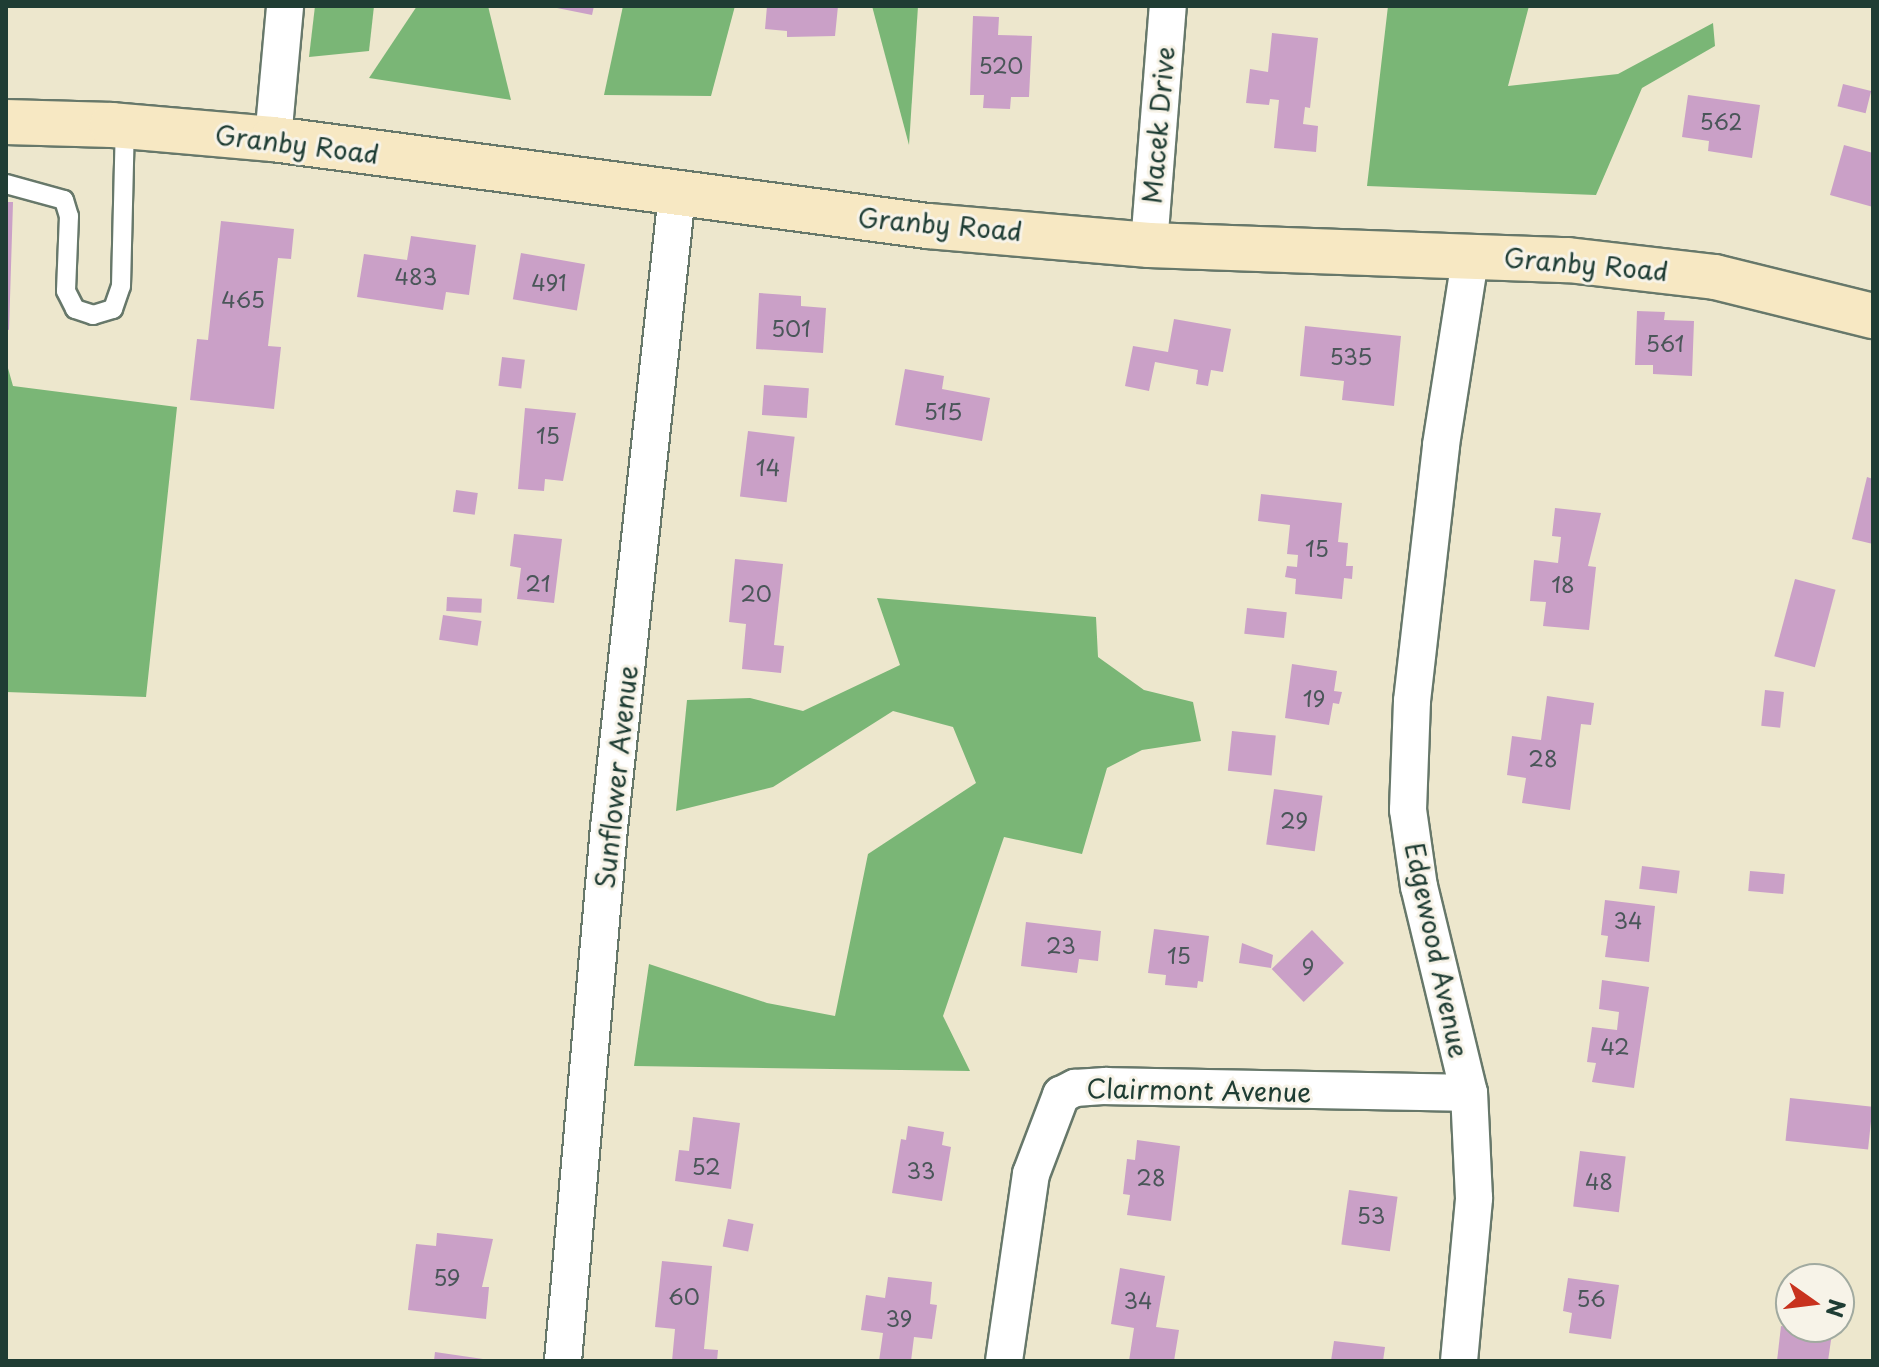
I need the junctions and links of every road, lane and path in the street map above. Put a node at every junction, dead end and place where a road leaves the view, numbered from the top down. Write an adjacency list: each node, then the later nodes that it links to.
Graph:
1 (285, 6): 5 (street)
2 (1168, 6): 8 (street, Macek Drive)
3 (6, 122): 4 (main road, Granby Road)
4 (125, 126): 5 (main road, Granby Road); 6 (lane)
5 (273, 139): 7 (main road, Granby Road)
6 (6, 184)
7 (677, 194): 8 (main road, Granby Road); 12 (street, Sunflower Avenue)
8 (1149, 245): 9 (main road, Granby Road)
9 (1471, 254): 10 (main road, Granby Road); 11 (street, Edgewood Avenue)
10 (1873, 316)
11 (1469, 1093): 13 (street, Clairmont Avenue); 14 (street, Edgewood Avenue)
12 (563, 1361)
13 (1004, 1361)
14 (1459, 1361)

